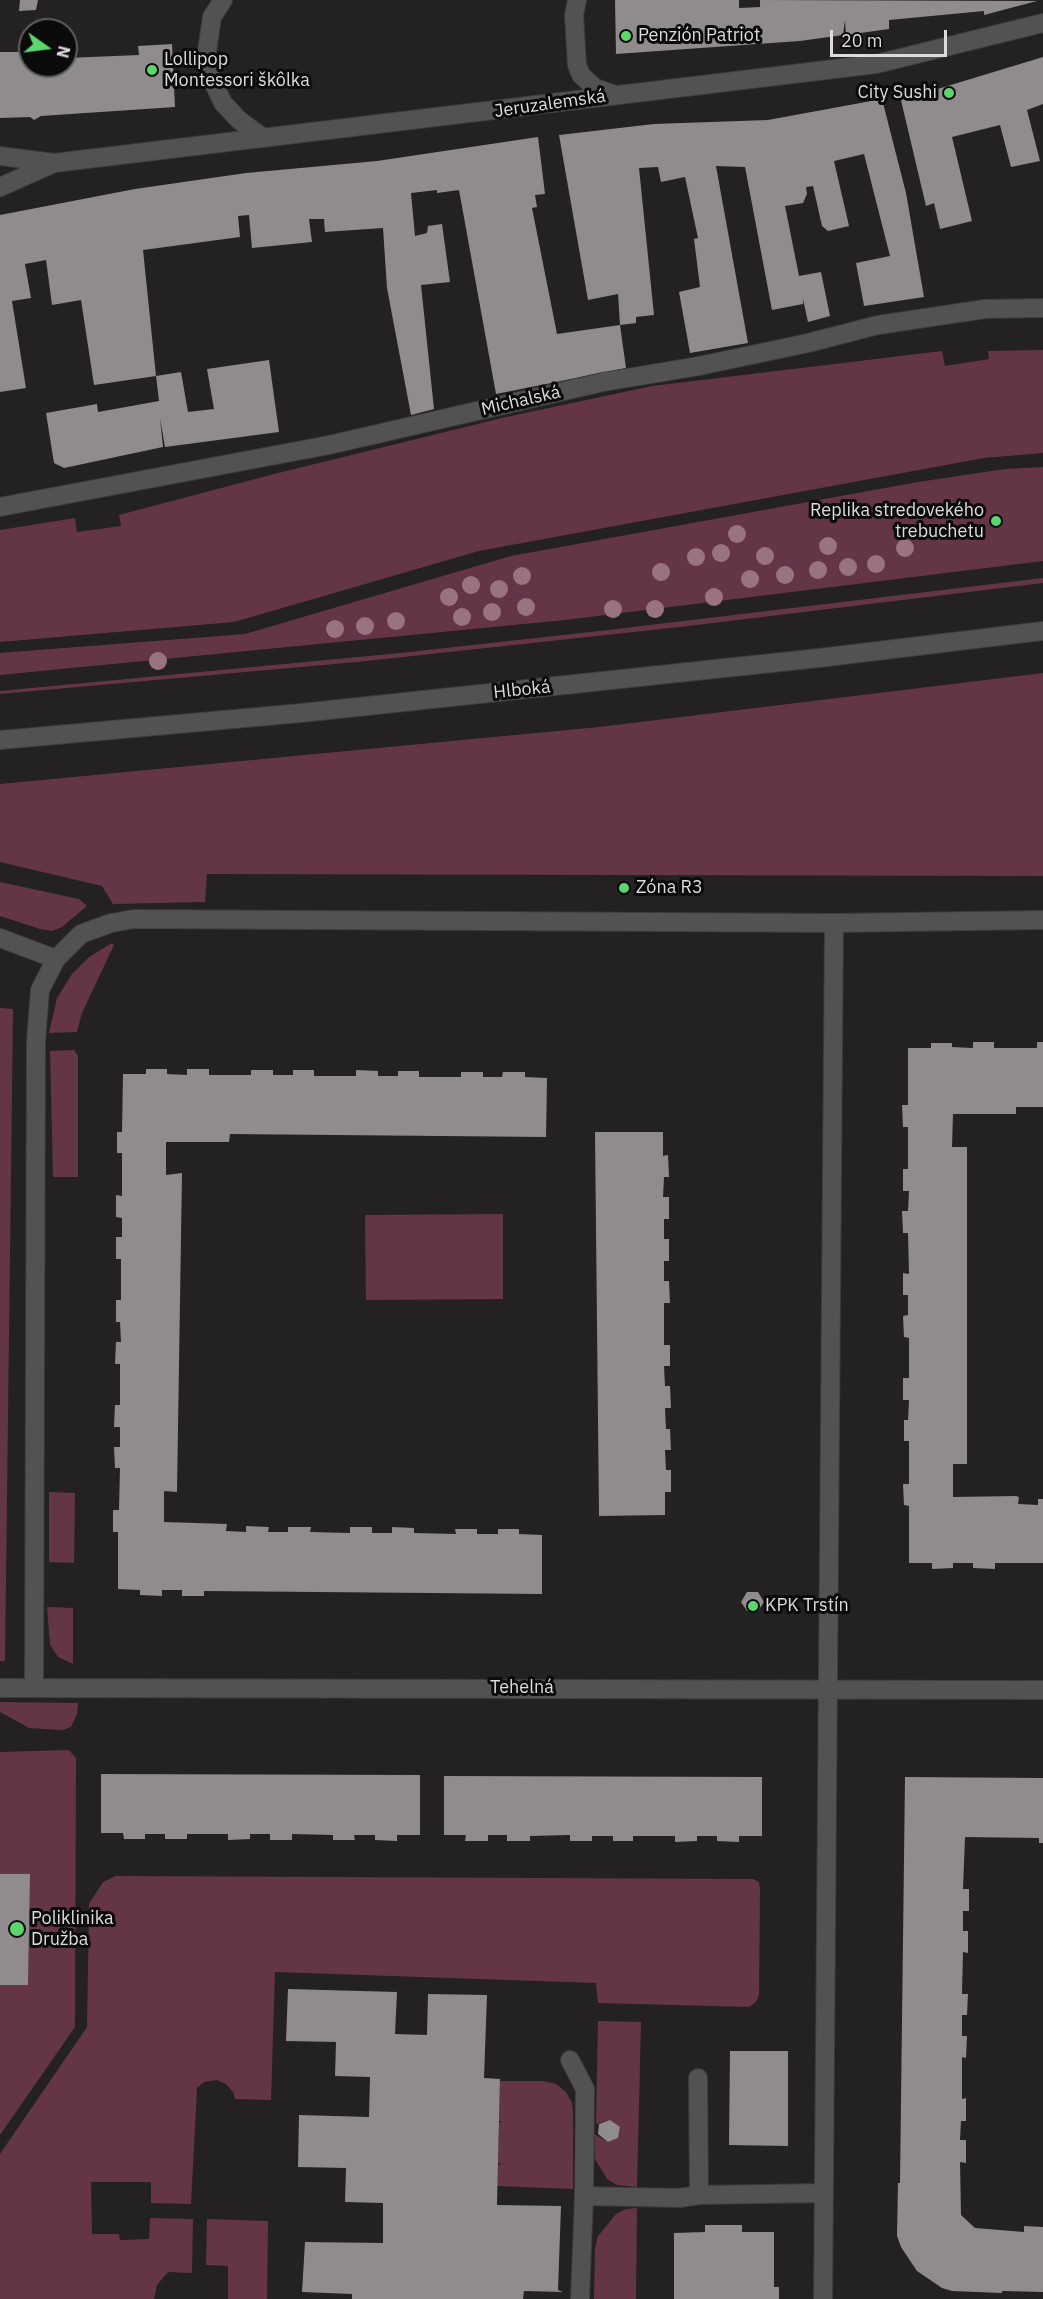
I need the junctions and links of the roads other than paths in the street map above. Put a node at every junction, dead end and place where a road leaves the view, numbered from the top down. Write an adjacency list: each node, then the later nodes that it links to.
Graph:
1 (223, 0): 5 (street)
2 (576, 0): 4 (street)
3 (1043, 23): 4 (street, Jeruzalemská)
4 (615, 95): 5 (street, Jeruzalemská)
5 (262, 137): 7 (street, Jeruzalemská)
6 (0, 156): 7 (street, Jeruzalemská)
7 (54, 164): 8 (street, Jeruzalemská)
8 (0, 187)
9 (1043, 308): 10 (street, Michalská)
10 (0, 507)
11 (1043, 631): 12 (street, Hlboká)
12 (0, 740)
13 (1043, 921): 14 (street)
14 (834, 923): 16 (street); 19 (street)
15 (0, 938): 16 (street)
16 (56, 959): 18 (street)
17 (0, 1688): 18 (street, Tehelná)
18 (34, 1688): 19 (street, Tehelná)
19 (829, 1689): 20 (street, Tehelná); 23 (street)
20 (1043, 1690)
21 (570, 2060): 25 (street)
22 (698, 2078): 24 (street)
23 (824, 2193): 24 (street); 27 (street)
24 (699, 2195): 25 (street)
25 (584, 2196): 26 (street)
26 (580, 2299)
27 (823, 2299)

